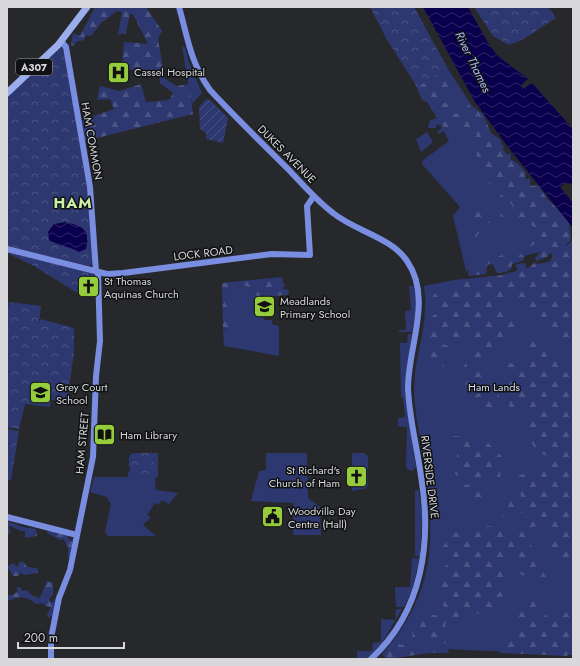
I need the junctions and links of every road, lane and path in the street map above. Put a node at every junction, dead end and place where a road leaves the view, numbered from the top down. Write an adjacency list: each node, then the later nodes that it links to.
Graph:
1 (87, 7): 3 (main road, A307)
2 (179, 7): 5 (street, DUKES AVENUE)
3 (61, 41): 4 (main road, A307); 7 (street, HAM COMMON)
4 (7, 92)
5 (314, 196): 7 (street, LOCK ROAD); 8 (street, DUKES AVENUE)
6 (7, 249): 7 (street)
7 (97, 272): 10 (street, HAM STREET)
8 (418, 283): 12 (street, RIVERSIDE DRIVE)
9 (7, 516): 10 (street)
10 (77, 535): 11 (street, HAM STREET)
11 (51, 659)
12 (371, 659)

